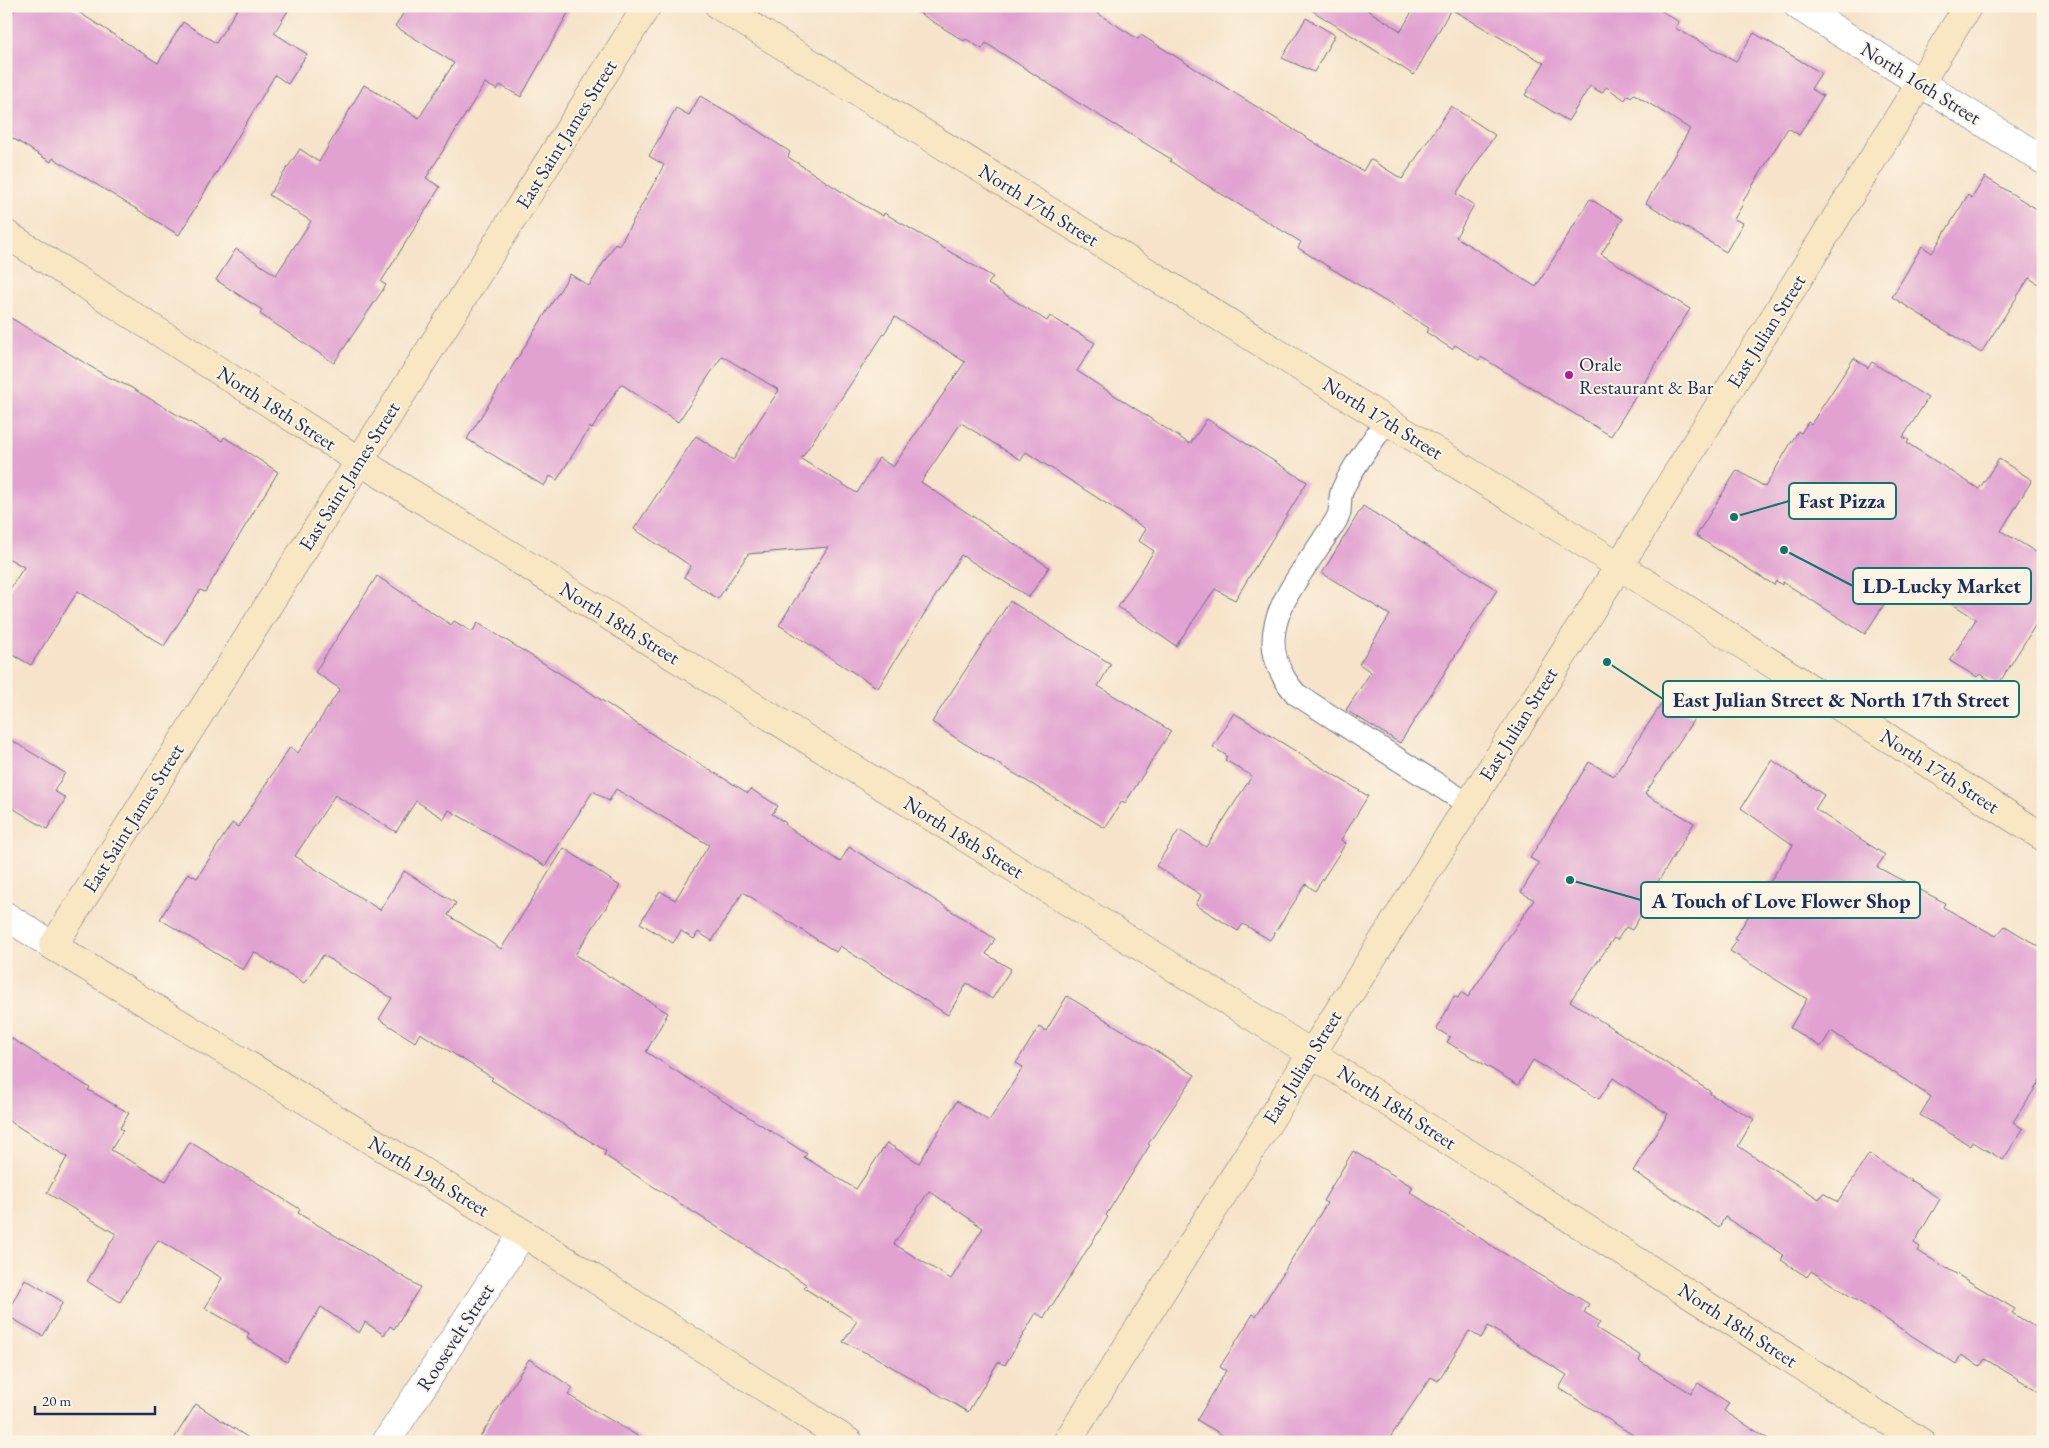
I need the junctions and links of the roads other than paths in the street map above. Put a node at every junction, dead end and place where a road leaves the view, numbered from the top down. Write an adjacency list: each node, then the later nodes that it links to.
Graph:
1 (647, 6): 9 (street, East Saint James Street)
2 (719, 6): 8 (street, North 17th Street)
3 (1798, 6): 5 (street, North 16th Street)
4 (1968, 6): 5 (street, East Julian Street)
5 (1920, 84): 6 (street, North 16th Street); 10 (street, East Julian Street)
6 (2043, 160)
7 (6, 234): 9 (street, North 18th Street)
8 (1386, 420): 10 (street, North 17th Street); 11 (lane)
9 (358, 460): 14 (street, East Saint James Street); 15 (street, North 18th Street)
10 (1619, 566): 11 (street, East Julian Street); 12 (street, North 17th Street)
11 (1468, 804): 15 (street, East Julian Street)
12 (2043, 836)
13 (6, 916): 14 (street, North 19th Street)
14 (53, 946): 16 (street, North 19th Street)
15 (1312, 1053): 19 (street, East Julian Street); 20 (street, North 18th Street)
16 (523, 1233): 17 (street, Roosevelt Street); 18 (street, North 19th Street)
17 (386, 1442)
18 (849, 1442)
19 (1067, 1442)
20 (1921, 1442)

